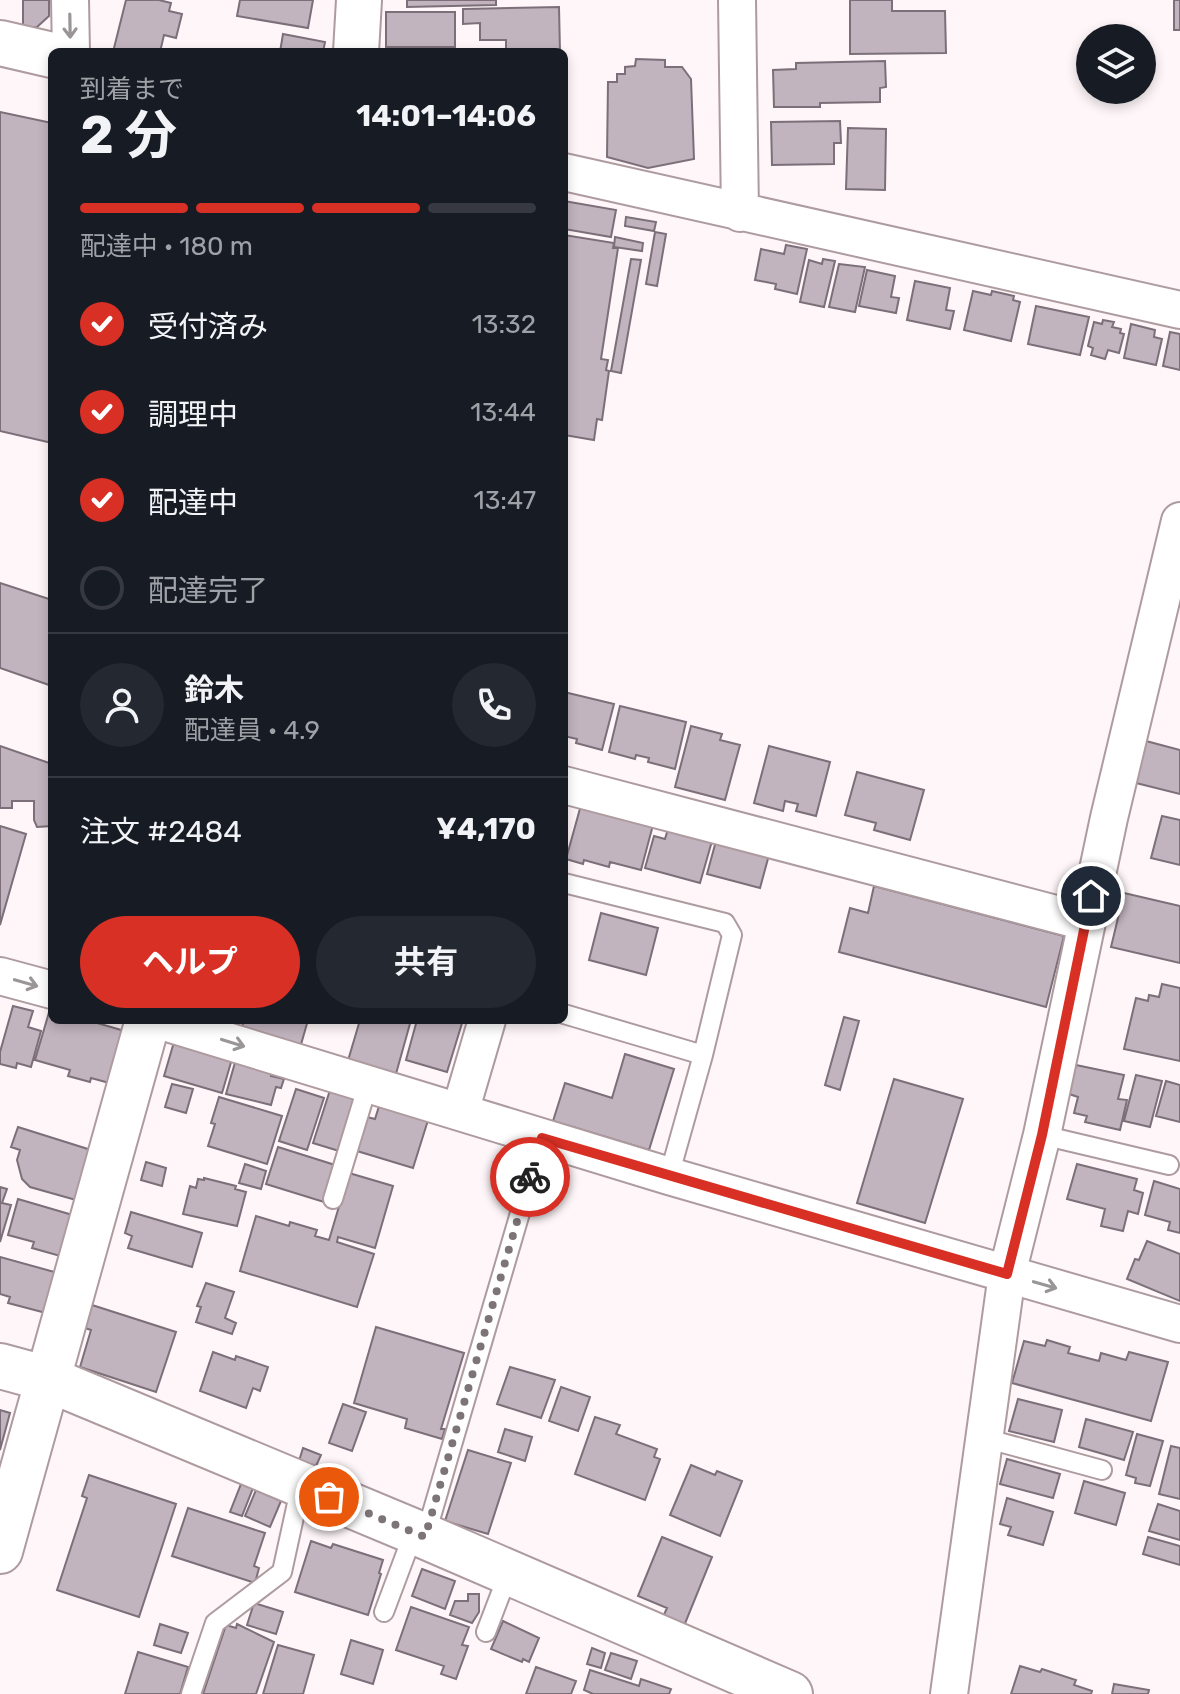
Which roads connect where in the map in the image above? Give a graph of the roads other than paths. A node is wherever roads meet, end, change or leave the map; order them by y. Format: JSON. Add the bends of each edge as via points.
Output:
{"nodes":[{"id":1,"x":70,"y":0,"type":"edge"},
{"id":2,"x":359,"y":0,"type":"edge"},
{"id":3,"x":737,"y":0,"type":"edge"},
{"id":4,"x":0,"y":43,"type":"edge"},
{"id":5,"x":71,"y":48,"type":"edge"},
{"id":6,"x":356,"y":48,"type":"edge"},
{"id":7,"x":48,"y":54,"type":"edge"},
{"id":8,"x":568,"y":173,"type":"edge"},
{"id":9,"x":740,"y":213,"type":"junction"},
{"id":10,"x":1180,"y":310,"type":"edge"},
{"id":11,"x":1180,"y":521,"type":"edge"},
{"id":12,"x":568,"y":786,"type":"edge"},
{"id":13,"x":568,"y":884,"type":"edge"},
{"id":14,"x":1086,"y":922,"type":"junction"},
{"id":15,"x":0,"y":976,"type":"edge"},
{"id":16,"x":48,"y":989,"type":"edge"},
{"id":17,"x":568,"y":1015,"type":"edge"},
{"id":18,"x":147,"y":1024,"type":"edge"},
{"id":19,"x":171,"y":1024,"type":"edge"},
{"id":20,"x":486,"y":1024,"type":"edge"},
{"id":21,"x":703,"y":1055,"type":"junction"},
{"id":22,"x":368,"y":1084,"type":"junction"},
{"id":23,"x":460,"y":1112,"type":"junction"},
{"id":24,"x":1042,"y":1135,"type":"junction"},
{"id":25,"x":542,"y":1138,"type":"junction"},
{"id":26,"x":1169,"y":1165,"type":"dead end"},
{"id":27,"x":669,"y":1176,"type":"junction"},
{"id":28,"x":333,"y":1199,"type":"dead end"},
{"id":29,"x":1007,"y":1274,"type":"junction"},
{"id":30,"x":1180,"y":1324,"type":"edge"},
{"id":31,"x":0,"y":1366,"type":"edge"},
{"id":32,"x":48,"y":1379,"type":"junction"},
{"id":33,"x":984,"y":1438,"type":"junction"},
{"id":34,"x":1102,"y":1470,"type":"dead end"},
{"id":35,"x":301,"y":1485,"type":"junction"},
{"id":36,"x":420,"y":1534,"type":"junction"},
{"id":37,"x":0,"y":1551,"type":"edge"},
{"id":38,"x":509,"y":1572,"type":"junction"},
{"id":39,"x":384,"y":1612,"type":"dead end"},
{"id":40,"x":486,"y":1632,"type":"dead end"},
{"id":41,"x":191,"y":1694,"type":"edge"},
{"id":42,"x":790,"y":1694,"type":"edge"},
{"id":43,"x":949,"y":1694,"type":"edge"}],
"edges":[{"from":1,"to":5,"type":"street","one_way":true},
{"from":2,"to":6,"type":"street"},
{"from":3,"to":9,"type":"street"},
{"from":4,"to":7,"type":"street"},
{"from":8,"to":9,"type":"street"},
{"from":9,"to":10,"type":"street"},
{"from":11,"to":14,"type":"street"},
{"from":12,"to":14,"type":"street"},
{"from":13,"to":21,"type":"lane","via":[[725,923],[732,935]]},
{"from":14,"to":24,"type":"street"},
{"from":15,"to":16,"type":"street","one_way":true},
{"from":17,"to":21,"type":"lane"},
{"from":18,"to":32,"type":"street"},
{"from":19,"to":22,"type":"street","one_way":true},
{"from":20,"to":23,"type":"street"},
{"from":21,"to":27,"type":"lane"},
{"from":22,"to":23,"type":"street"},
{"from":22,"to":28,"type":"lane"},
{"from":23,"to":25,"type":"street"},
{"from":24,"to":26,"type":"lane"},
{"from":24,"to":29,"type":"street"},
{"from":25,"to":27,"type":"street"},
{"from":25,"to":36,"type":"lane"},
{"from":27,"to":29,"type":"street"},
{"from":29,"to":30,"type":"street","one_way":true},
{"from":29,"to":33,"type":"street"},
{"from":31,"to":32,"type":"street"},
{"from":32,"to":35,"type":"street"},
{"from":32,"to":37,"type":"street"},
{"from":33,"to":34,"type":"lane"},
{"from":33,"to":43,"type":"street"},
{"from":35,"to":36,"type":"street"},
{"from":35,"to":41,"type":"lane","via":[[282,1572],[215,1623]]},
{"from":36,"to":38,"type":"street"},
{"from":36,"to":39,"type":"lane"},
{"from":38,"to":40,"type":"lane"},
{"from":38,"to":42,"type":"street"}]}
